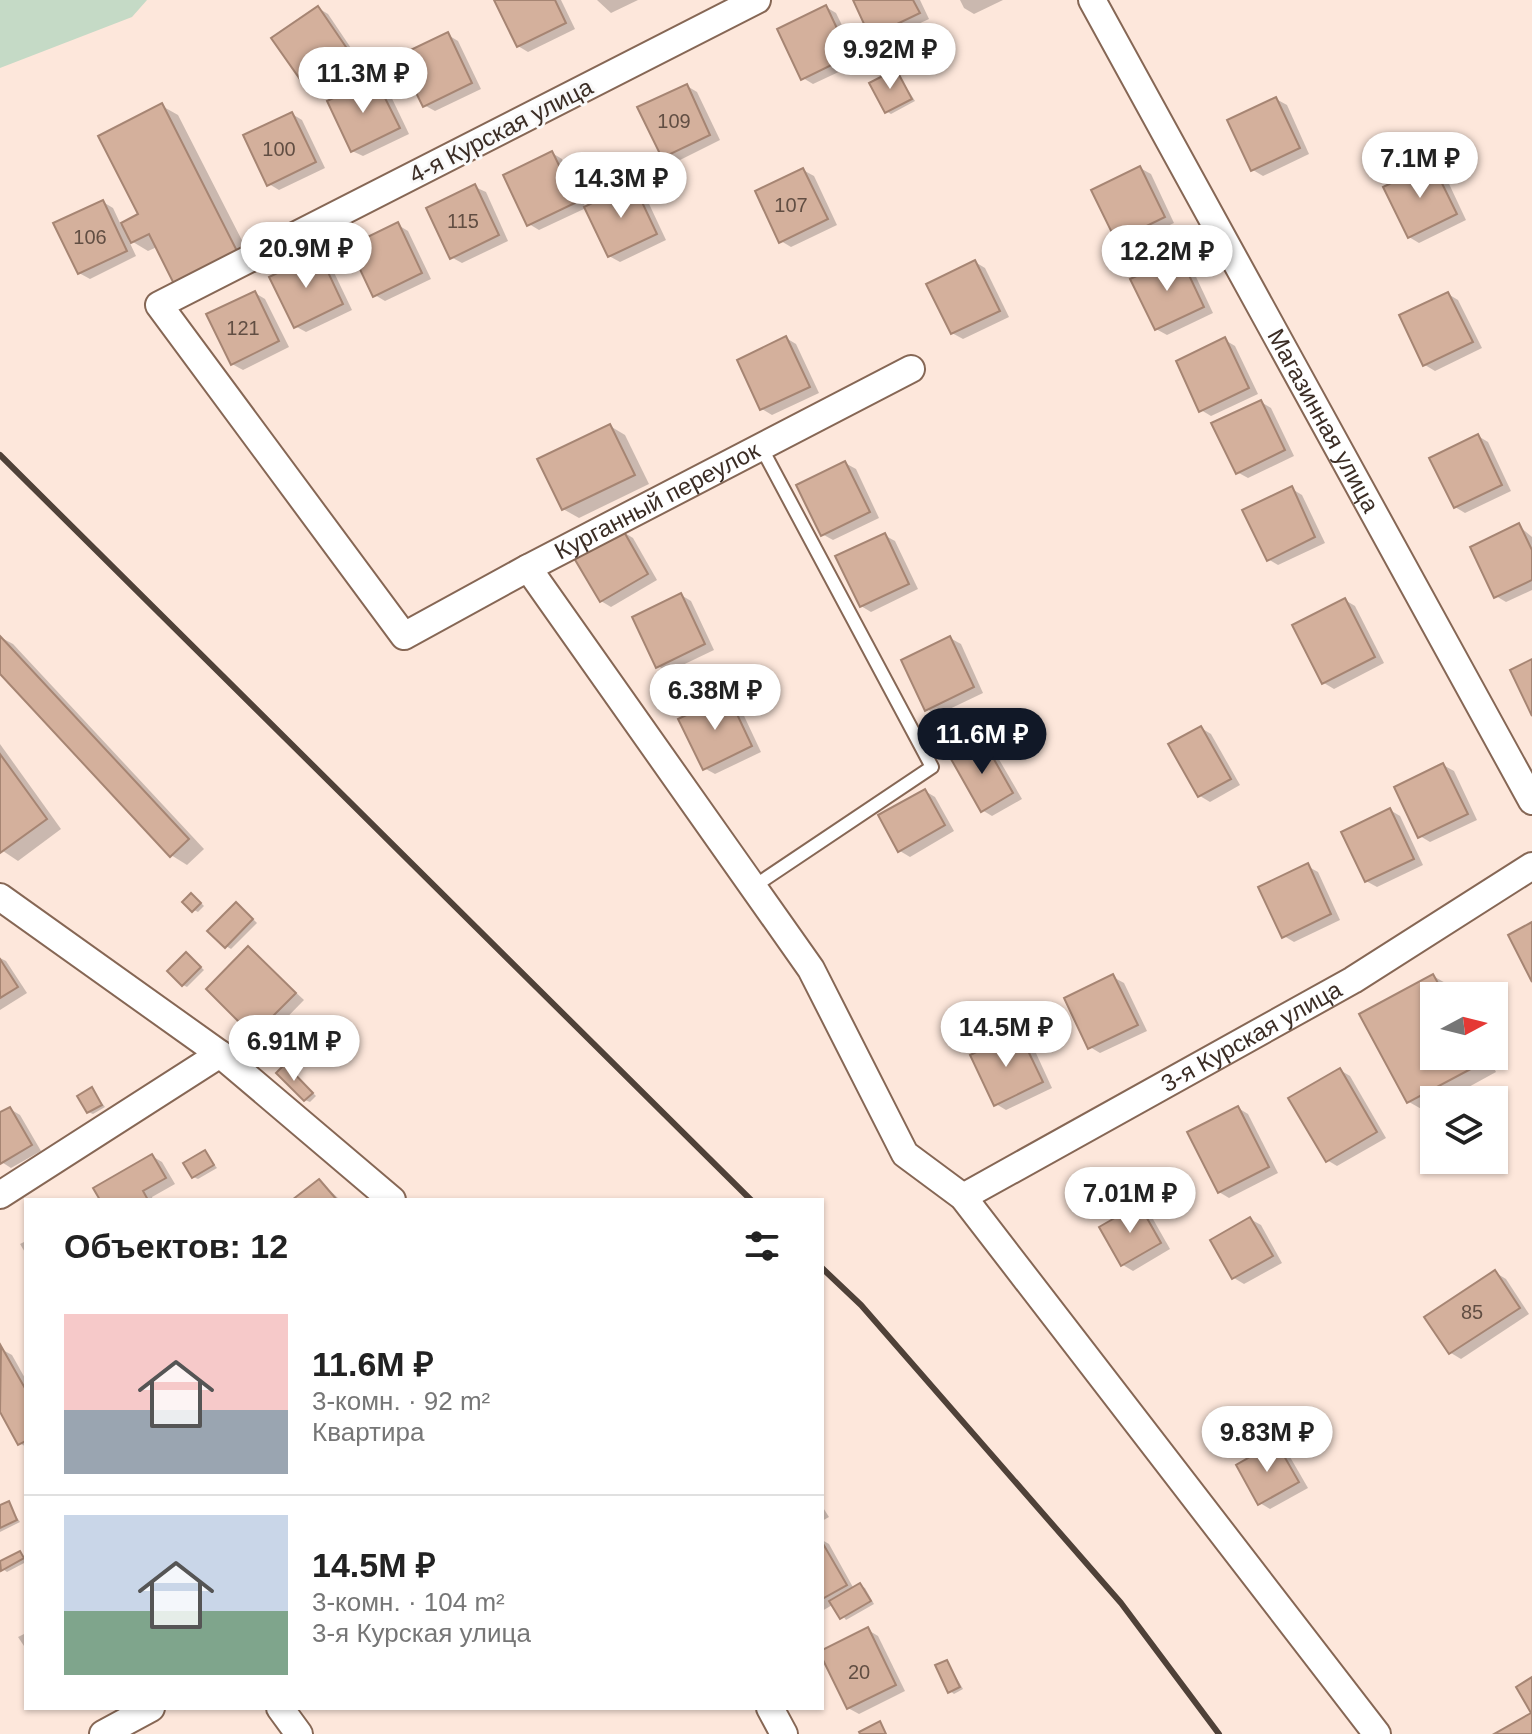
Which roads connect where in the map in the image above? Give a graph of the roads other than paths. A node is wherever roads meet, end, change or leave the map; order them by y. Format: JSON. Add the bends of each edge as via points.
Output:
{"nodes":[{"id":1,"x":757,"y":0,"type":"edge"},
{"id":2,"x":1092,"y":0,"type":"edge"},
{"id":3,"x":911,"y":369,"type":"dead end"},
{"id":4,"x":761,"y":447,"type":"junction"},
{"id":5,"x":528,"y":568,"type":"junction"},
{"id":6,"x":404,"y":636,"type":"joint"},
{"id":7,"x":1532,"y":801,"type":"edge"},
{"id":8,"x":1532,"y":866,"type":"edge"},
{"id":9,"x":753,"y":887,"type":"junction"},
{"id":10,"x":0,"y":897,"type":"edge"},
{"id":11,"x":220,"y":1054,"type":"junction"},
{"id":12,"x":0,"y":1195,"type":"edge"},
{"id":13,"x":963,"y":1197,"type":"junction"},
{"id":14,"x":390,"y":1198,"type":"edge"},
{"id":15,"x":147,"y":1710,"type":"edge"},
{"id":16,"x":281,"y":1710,"type":"edge"},
{"id":17,"x":771,"y":1710,"type":"edge"},
{"id":18,"x":103,"y":1734,"type":"edge"},
{"id":19,"x":299,"y":1734,"type":"edge"},
{"id":20,"x":784,"y":1734,"type":"edge"},
{"id":21,"x":1377,"y":1734,"type":"edge"}],
"edges":[{"from":1,"to":6,"type":"street","name":"4-я Курская улица","via":[[159,305]]},
{"from":2,"to":7,"type":"street","name":"Магазинная улица"},
{"from":3,"to":4,"type":"street","name":"Курганный переулок"},
{"from":4,"to":5,"type":"street","name":"Курганный переулок"},
{"from":4,"to":9,"type":"lane","via":[[932,767]]},
{"from":5,"to":6,"type":"street","name":"Курганный переулок"},
{"from":5,"to":9,"type":"street"},
{"from":8,"to":13,"type":"street","name":"3-я Курская улица","via":[[1353,980]]},
{"from":9,"to":13,"type":"street","via":[[811,969],[905,1154]]},
{"from":10,"to":11,"type":"street"},
{"from":11,"to":12,"type":"street"},
{"from":11,"to":14,"type":"street"},
{"from":13,"to":21,"type":"street"},
{"from":15,"to":18,"type":"street"},
{"from":16,"to":19,"type":"street"},
{"from":17,"to":20,"type":"street"}]}
